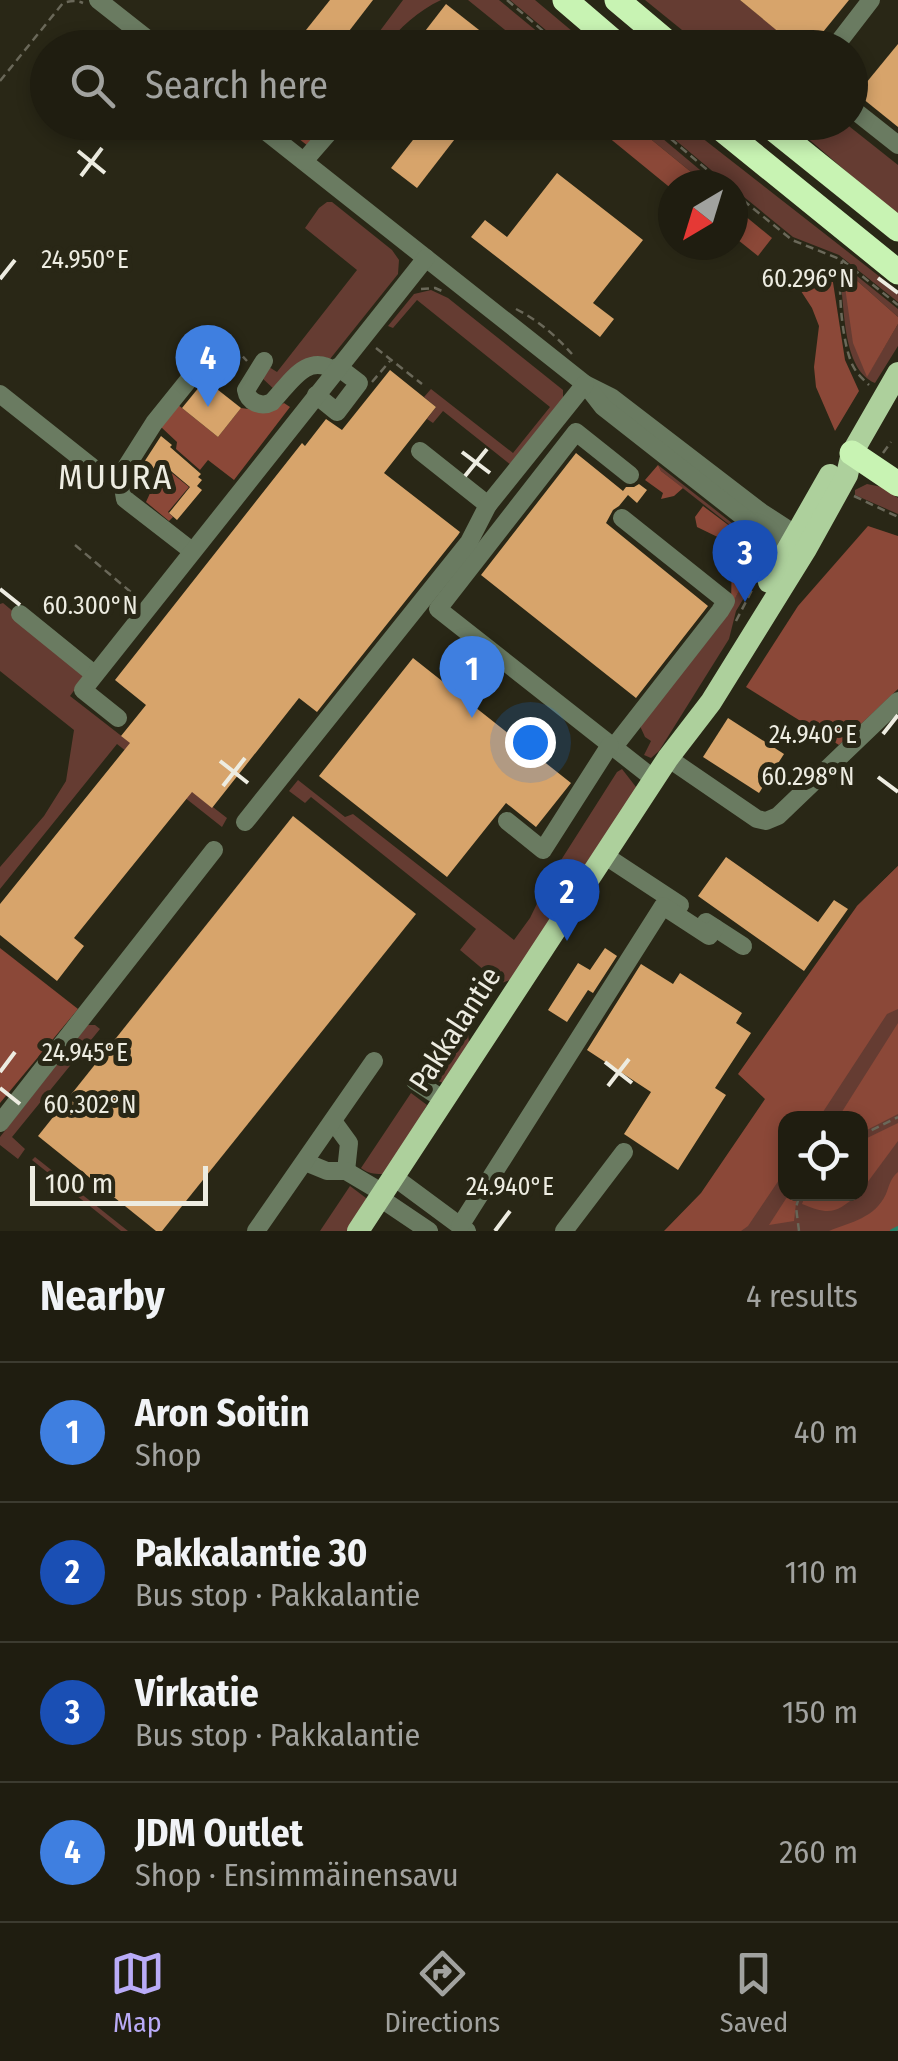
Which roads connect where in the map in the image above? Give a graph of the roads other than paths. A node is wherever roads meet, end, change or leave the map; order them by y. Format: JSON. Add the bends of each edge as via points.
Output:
{"nodes":[{"id":1,"x":98,"y":0,"type":"edge"},
{"id":2,"x":564,"y":0,"type":"edge"},
{"id":3,"x":617,"y":0,"type":"edge"},
{"id":4,"x":871,"y":0,"type":"edge"},
{"id":5,"x":136,"y":30,"type":"edge"},
{"id":6,"x":600,"y":30,"type":"edge"},
{"id":7,"x":653,"y":30,"type":"edge"},
{"id":8,"x":848,"y":30,"type":"edge"},
{"id":9,"x":868,"y":122,"type":"edge"},
{"id":10,"x":277,"y":140,"type":"edge"},
{"id":11,"x":322,"y":140,"type":"edge"},
{"id":12,"x":735,"y":140,"type":"edge"},
{"id":13,"x":787,"y":140,"type":"edge"},
{"id":14,"x":898,"y":146,"type":"edge"},
{"id":15,"x":304,"y":161,"type":"junction"},
{"id":16,"x":898,"y":230,"type":"edge"},
{"id":17,"x":426,"y":258,"type":"junction"},
{"id":18,"x":898,"y":272,"type":"edge"},
{"id":19,"x":264,"y":361,"type":"dead end"},
{"id":20,"x":219,"y":366,"type":"dead end"},
{"id":21,"x":337,"y":369,"type":"junction"},
{"id":22,"x":898,"y":373,"type":"edge"},
{"id":23,"x":585,"y":384,"type":"junction"},
{"id":24,"x":0,"y":394,"type":"edge"},
{"id":25,"x":314,"y":398,"type":"junction"},
{"id":26,"x":420,"y":451,"type":"dead end"},
{"id":27,"x":852,"y":453,"type":"junction"},
{"id":28,"x":102,"y":475,"type":"dead end"},
{"id":29,"x":630,"y":476,"type":"dead end"},
{"id":30,"x":898,"y":484,"type":"edge"},
{"id":31,"x":488,"y":505,"type":"junction"},
{"id":32,"x":622,"y":518,"type":"dead end"},
{"id":33,"x":796,"y":544,"type":"junction"},
{"id":34,"x":192,"y":551,"type":"junction"},
{"id":35,"x":20,"y":614,"type":"dead end"},
{"id":36,"x":94,"y":674,"type":"junction"},
{"id":37,"x":898,"y":701,"type":"edge"},
{"id":38,"x":118,"y":718,"type":"dead end"},
{"id":39,"x":611,"y":747,"type":"junction"},
{"id":40,"x":668,"y":758,"type":"junction"},
{"id":41,"x":654,"y":779,"type":"junction"},
{"id":42,"x":506,"y":821,"type":"dead end"},
{"id":43,"x":245,"y":822,"type":"dead end"},
{"id":44,"x":214,"y":850,"type":"dead end"},
{"id":45,"x":604,"y":855,"type":"junction"},
{"id":46,"x":715,"y":928,"type":"junction"},
{"id":47,"x":743,"y":946,"type":"dead end"},
{"id":48,"x":374,"y":1061,"type":"dead end"},
{"id":49,"x":415,"y":1082,"type":"dead end"},
{"id":50,"x":444,"y":1100,"type":"junction"},
{"id":51,"x":333,"y":1121,"type":"junction"},
{"id":52,"x":0,"y":1122,"type":"edge"},
{"id":53,"x":624,"y":1152,"type":"dead end"},
{"id":54,"x":304,"y":1162,"type":"junction"},
{"id":55,"x":346,"y":1171,"type":"junction"},
{"id":56,"x":385,"y":1189,"type":"junction"},
{"id":57,"x":464,"y":1228,"type":"edge"},
{"id":58,"x":256,"y":1231,"type":"edge"},
{"id":59,"x":358,"y":1231,"type":"edge"},
{"id":60,"x":429,"y":1231,"type":"edge"},
{"id":61,"x":564,"y":1231,"type":"edge"}],
"edges":[{"from":1,"to":5,"type":"street"},
{"from":2,"to":6,"type":"highway"},
{"from":3,"to":7,"type":"highway"},
{"from":4,"to":8,"type":"street"},
{"from":9,"to":14,"type":"street"},
{"from":10,"to":15,"type":"street"},
{"from":11,"to":15,"type":"street"},
{"from":12,"to":18,"type":"highway"},
{"from":13,"to":16,"type":"highway"},
{"from":15,"to":17,"type":"street"},
{"from":17,"to":21,"type":"street"},
{"from":17,"to":23,"type":"street"},
{"from":19,"to":21,"type":"street","via":[[246,390],[257,404],[272,402],[307,366]]},
{"from":20,"to":34,"type":"street","via":[[192,377],[121,475],[125,499]]},
{"from":21,"to":25,"type":"street"},
{"from":21,"to":25,"type":"street","via":[[359,384],[337,412]]},
{"from":22,"to":27,"type":"main road","name":"Pakkalantie"},
{"from":23,"to":31,"type":"street"},
{"from":23,"to":33,"type":"street","via":[[611,397]]},
{"from":24,"to":28,"type":"street"},
{"from":25,"to":34,"type":"street"},
{"from":26,"to":31,"type":"street"},
{"from":27,"to":30,"type":"highway"},
{"from":27,"to":33,"type":"main road","name":"Pakkalantie","via":[[847,476]]},
{"from":29,"to":39,"type":"street","via":[[576,432],[438,609]]},
{"from":31,"to":43,"type":"street","via":[[469,542]]},
{"from":32,"to":39,"type":"street","via":[[726,601]]},
{"from":33,"to":40,"type":"main road","name":"Pakkalantie","via":[[711,702]]},
{"from":34,"to":36,"type":"street"},
{"from":35,"to":36,"type":"street"},
{"from":36,"to":38,"type":"street","via":[[83,690]]},
{"from":37,"to":40,"type":"street","via":[[766,821]]},
{"from":39,"to":41,"type":"street"},
{"from":39,"to":42,"type":"street","via":[[543,850]]},
{"from":40,"to":41,"type":"main road","name":"Pakkalantie"},
{"from":41,"to":45,"type":"main road","name":"Pakkalantie"},
{"from":44,"to":52,"type":"street"},
{"from":45,"to":46,"type":"street"},
{"from":45,"to":50,"type":"main road","name":"Pakkalantie"},
{"from":46,"to":47,"type":"street"},
{"from":46,"to":57,"type":"street","via":[[709,936],[663,906]]},
{"from":48,"to":51,"type":"street"},
{"from":49,"to":50,"type":"street"},
{"from":50,"to":56,"type":"main road","name":"Pakkalantie"},
{"from":51,"to":54,"type":"street"},
{"from":51,"to":55,"type":"street","via":[[349,1142]]},
{"from":53,"to":61,"type":"street"},
{"from":54,"to":55,"type":"street"},
{"from":54,"to":58,"type":"street"},
{"from":55,"to":56,"type":"street"},
{"from":56,"to":57,"type":"street"},
{"from":56,"to":59,"type":"main road","name":"Pakkalantie"},
{"from":56,"to":60,"type":"street"}]}
